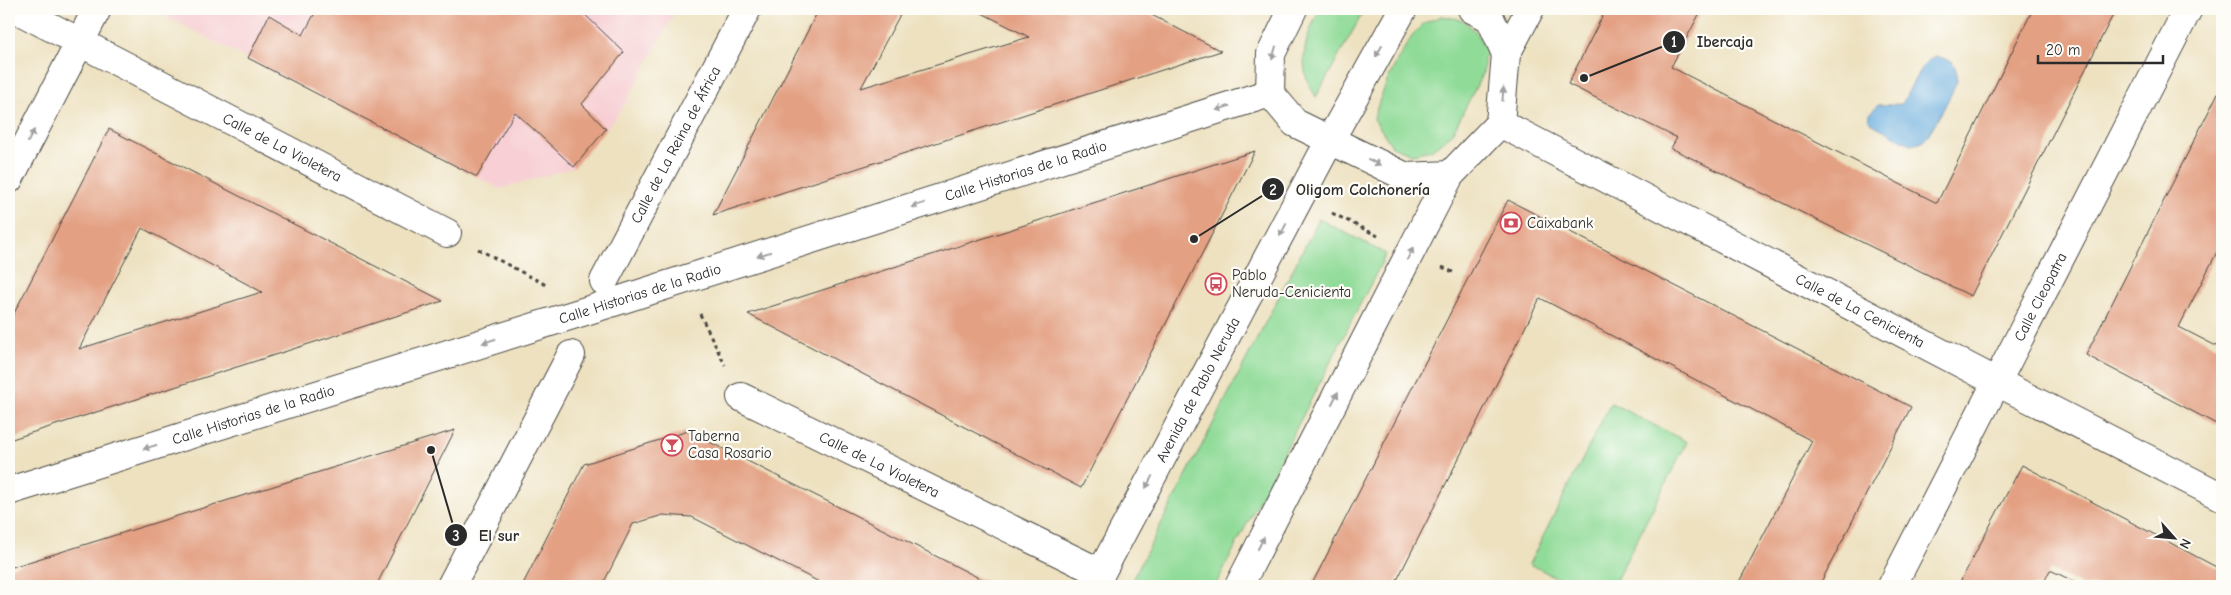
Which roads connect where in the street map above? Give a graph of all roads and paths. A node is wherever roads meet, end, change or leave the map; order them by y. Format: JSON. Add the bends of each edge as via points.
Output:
{"nodes":[{"id":1,"x":16,"y":9,"type":"edge"},
{"id":2,"x":97,"y":9,"type":"edge"},
{"id":3,"x":747,"y":9,"type":"edge"},
{"id":4,"x":1293,"y":9,"type":"edge"},
{"id":5,"x":1403,"y":9,"type":"edge"},
{"id":6,"x":1472,"y":9,"type":"edge"},
{"id":7,"x":1530,"y":9,"type":"edge"},
{"id":8,"x":2188,"y":9,"type":"edge"},
{"id":9,"x":80,"y":42,"type":"junction"},
{"id":10,"x":1506,"y":54,"type":"junction"},
{"id":11,"x":1270,"y":93,"type":"junction"},
{"id":12,"x":1500,"y":123,"type":"junction"},
{"id":13,"x":1330,"y":140,"type":"junction"},
{"id":14,"x":1450,"y":175,"type":"junction"},
{"id":15,"x":9,"y":179,"type":"edge"},
{"id":16,"x":1326,"y":210,"type":"dead end"},
{"id":17,"x":447,"y":233,"type":"joint"},
{"id":18,"x":1385,"y":239,"type":"dead end"},
{"id":19,"x":604,"y":281,"type":"dead end"},
{"id":20,"x":548,"y":286,"type":"dead end"},
{"id":21,"x":700,"y":314,"type":"dead end"},
{"id":22,"x":571,"y":355,"type":"dead end"},
{"id":23,"x":1997,"y":382,"type":"junction"},
{"id":24,"x":741,"y":397,"type":"joint"},
{"id":25,"x":9,"y":491,"type":"edge"},
{"id":26,"x":2222,"y":497,"type":"edge"},
{"id":27,"x":1097,"y":580,"type":"edge"},
{"id":28,"x":451,"y":586,"type":"edge"},
{"id":29,"x":1239,"y":586,"type":"edge"},
{"id":30,"x":1892,"y":586,"type":"edge"}],
"edges":[{"from":1,"to":9,"type":"street","name":"Calle de La Violetera"},
{"from":2,"to":9,"type":"street"},
{"from":3,"to":19,"type":"street","name":"Calle de La Reina de África"},
{"from":4,"to":11,"type":"street","one_way":true,"via":[[1272,54]]},
{"from":5,"to":13,"type":"street","name":"Avenida de Pablo Neruda","one_way":true},
{"from":6,"to":10,"type":"street","via":[[1490,18]]},
{"from":7,"to":10,"type":"street"},
{"from":8,"to":23,"type":"street","name":"Calle Cleopatra"},
{"from":15,"to":9,"type":"street","one_way":true},
{"from":9,"to":17,"type":"street","name":"Calle de La Violetera"},
{"from":12,"to":10,"type":"street","one_way":true},
{"from":11,"to":13,"type":"street","via":[[1295,123]]},
{"from":11,"to":25,"type":"street","name":"Calle Historias de la Radio","one_way":true},
{"from":12,"to":14,"type":"street"},
{"from":12,"to":23,"type":"street","name":"Calle de La Cenicienta"},
{"from":13,"to":14,"type":"street","one_way":true,"via":[[1406,177]]},
{"from":13,"to":27,"type":"street","name":"Avenida de Pablo Neruda","one_way":true},
{"from":29,"to":14,"type":"street","one_way":true},
{"from":16,"to":18,"type":"path"},
{"from":17,"to":20,"type":"path"},
{"from":21,"to":24,"type":"path"},
{"from":22,"to":28,"type":"street"},
{"from":23,"to":26,"type":"street","name":"Calle de La Cenicienta"},
{"from":23,"to":30,"type":"street","name":"Calle Cleopatra"},
{"from":24,"to":27,"type":"street","name":"Calle de La Violetera"}]}
